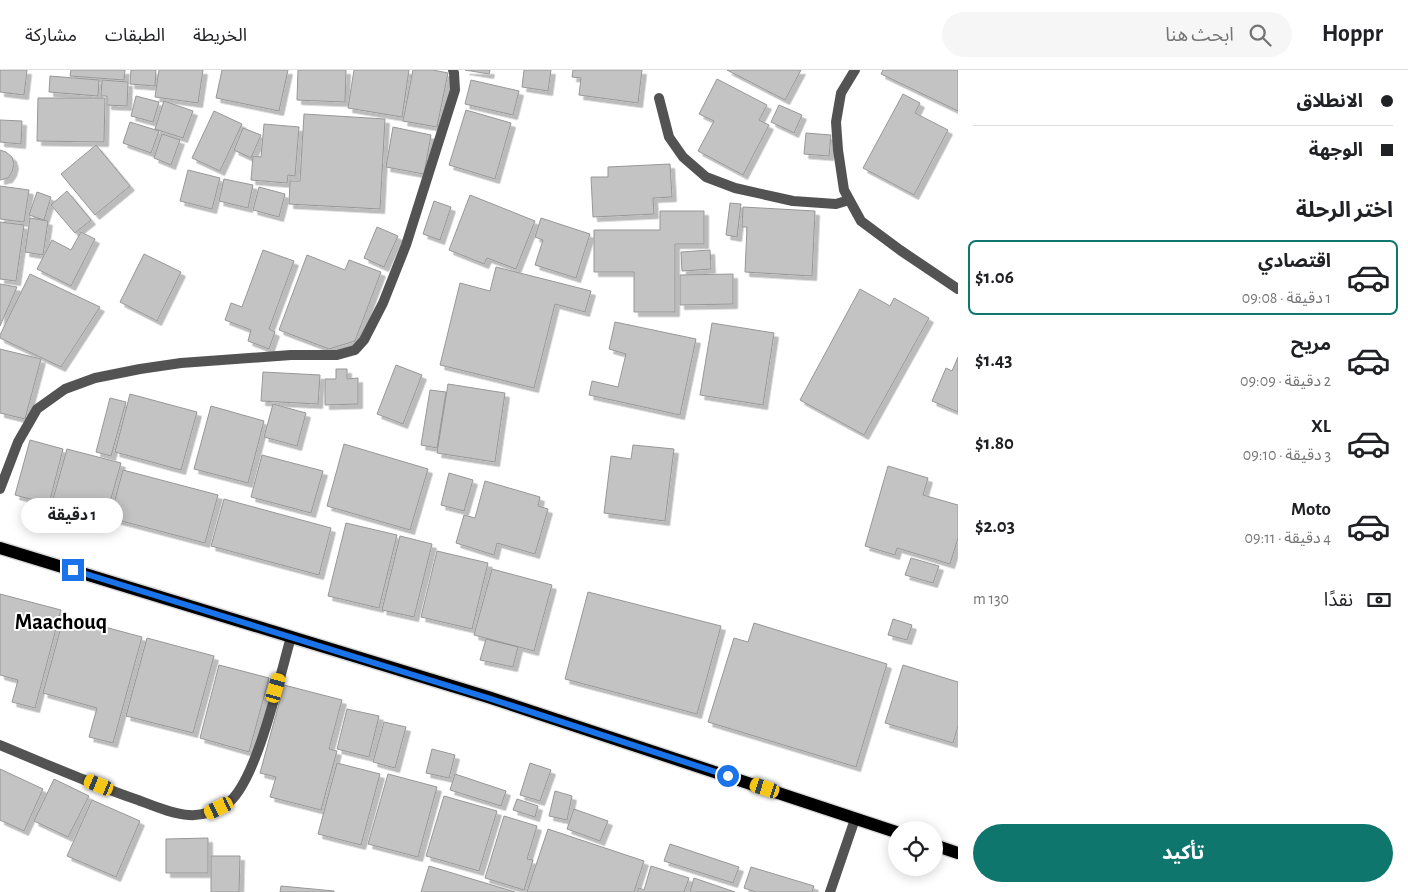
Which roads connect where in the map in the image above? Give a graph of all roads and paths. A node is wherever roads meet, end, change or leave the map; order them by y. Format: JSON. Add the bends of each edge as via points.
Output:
{"nodes":[{"id":1,"x":453,"y":70,"type":"edge"},
{"id":2,"x":855,"y":70,"type":"edge"},
{"id":3,"x":659,"y":98,"type":"dead end"},
{"id":4,"x":849,"y":200,"type":"junction"},
{"id":5,"x":958,"y":289,"type":"edge"},
{"id":6,"x":0,"y":489,"type":"edge"},
{"id":7,"x":0,"y":548,"type":"edge"},
{"id":8,"x":291,"y":638,"type":"junction"},
{"id":9,"x":0,"y":745,"type":"edge"},
{"id":10,"x":855,"y":818,"type":"junction"},
{"id":11,"x":888,"y":829,"type":"edge"},
{"id":12,"x":943,"y":848,"type":"edge"},
{"id":13,"x":958,"y":853,"type":"edge"},
{"id":14,"x":830,"y":892,"type":"edge"}],
"edges":[{"from":1,"to":6,"type":"street","via":[[455,90],[406,245],[383,303],[364,340],[355,350],[337,355],[181,363],[95,378],[65,389],[37,409],[18,442]]},
{"from":2,"to":4,"type":"street","via":[[841,92],[836,122],[844,190]]},
{"from":3,"to":4,"type":"street","via":[[669,137],[683,157],[706,177],[735,188],[793,201],[836,204]]},
{"from":4,"to":5,"type":"street","via":[[861,221]]},
{"from":7,"to":8,"type":"main road"},
{"from":8,"to":9,"type":"street","via":[[257,755],[242,786],[229,803],[210,813],[189,815],[166,810]]},
{"from":8,"to":10,"type":"main road","via":[[488,698]]},
{"from":10,"to":11,"type":"main road"},
{"from":10,"to":14,"type":"street"},
{"from":12,"to":13,"type":"main road"}]}
